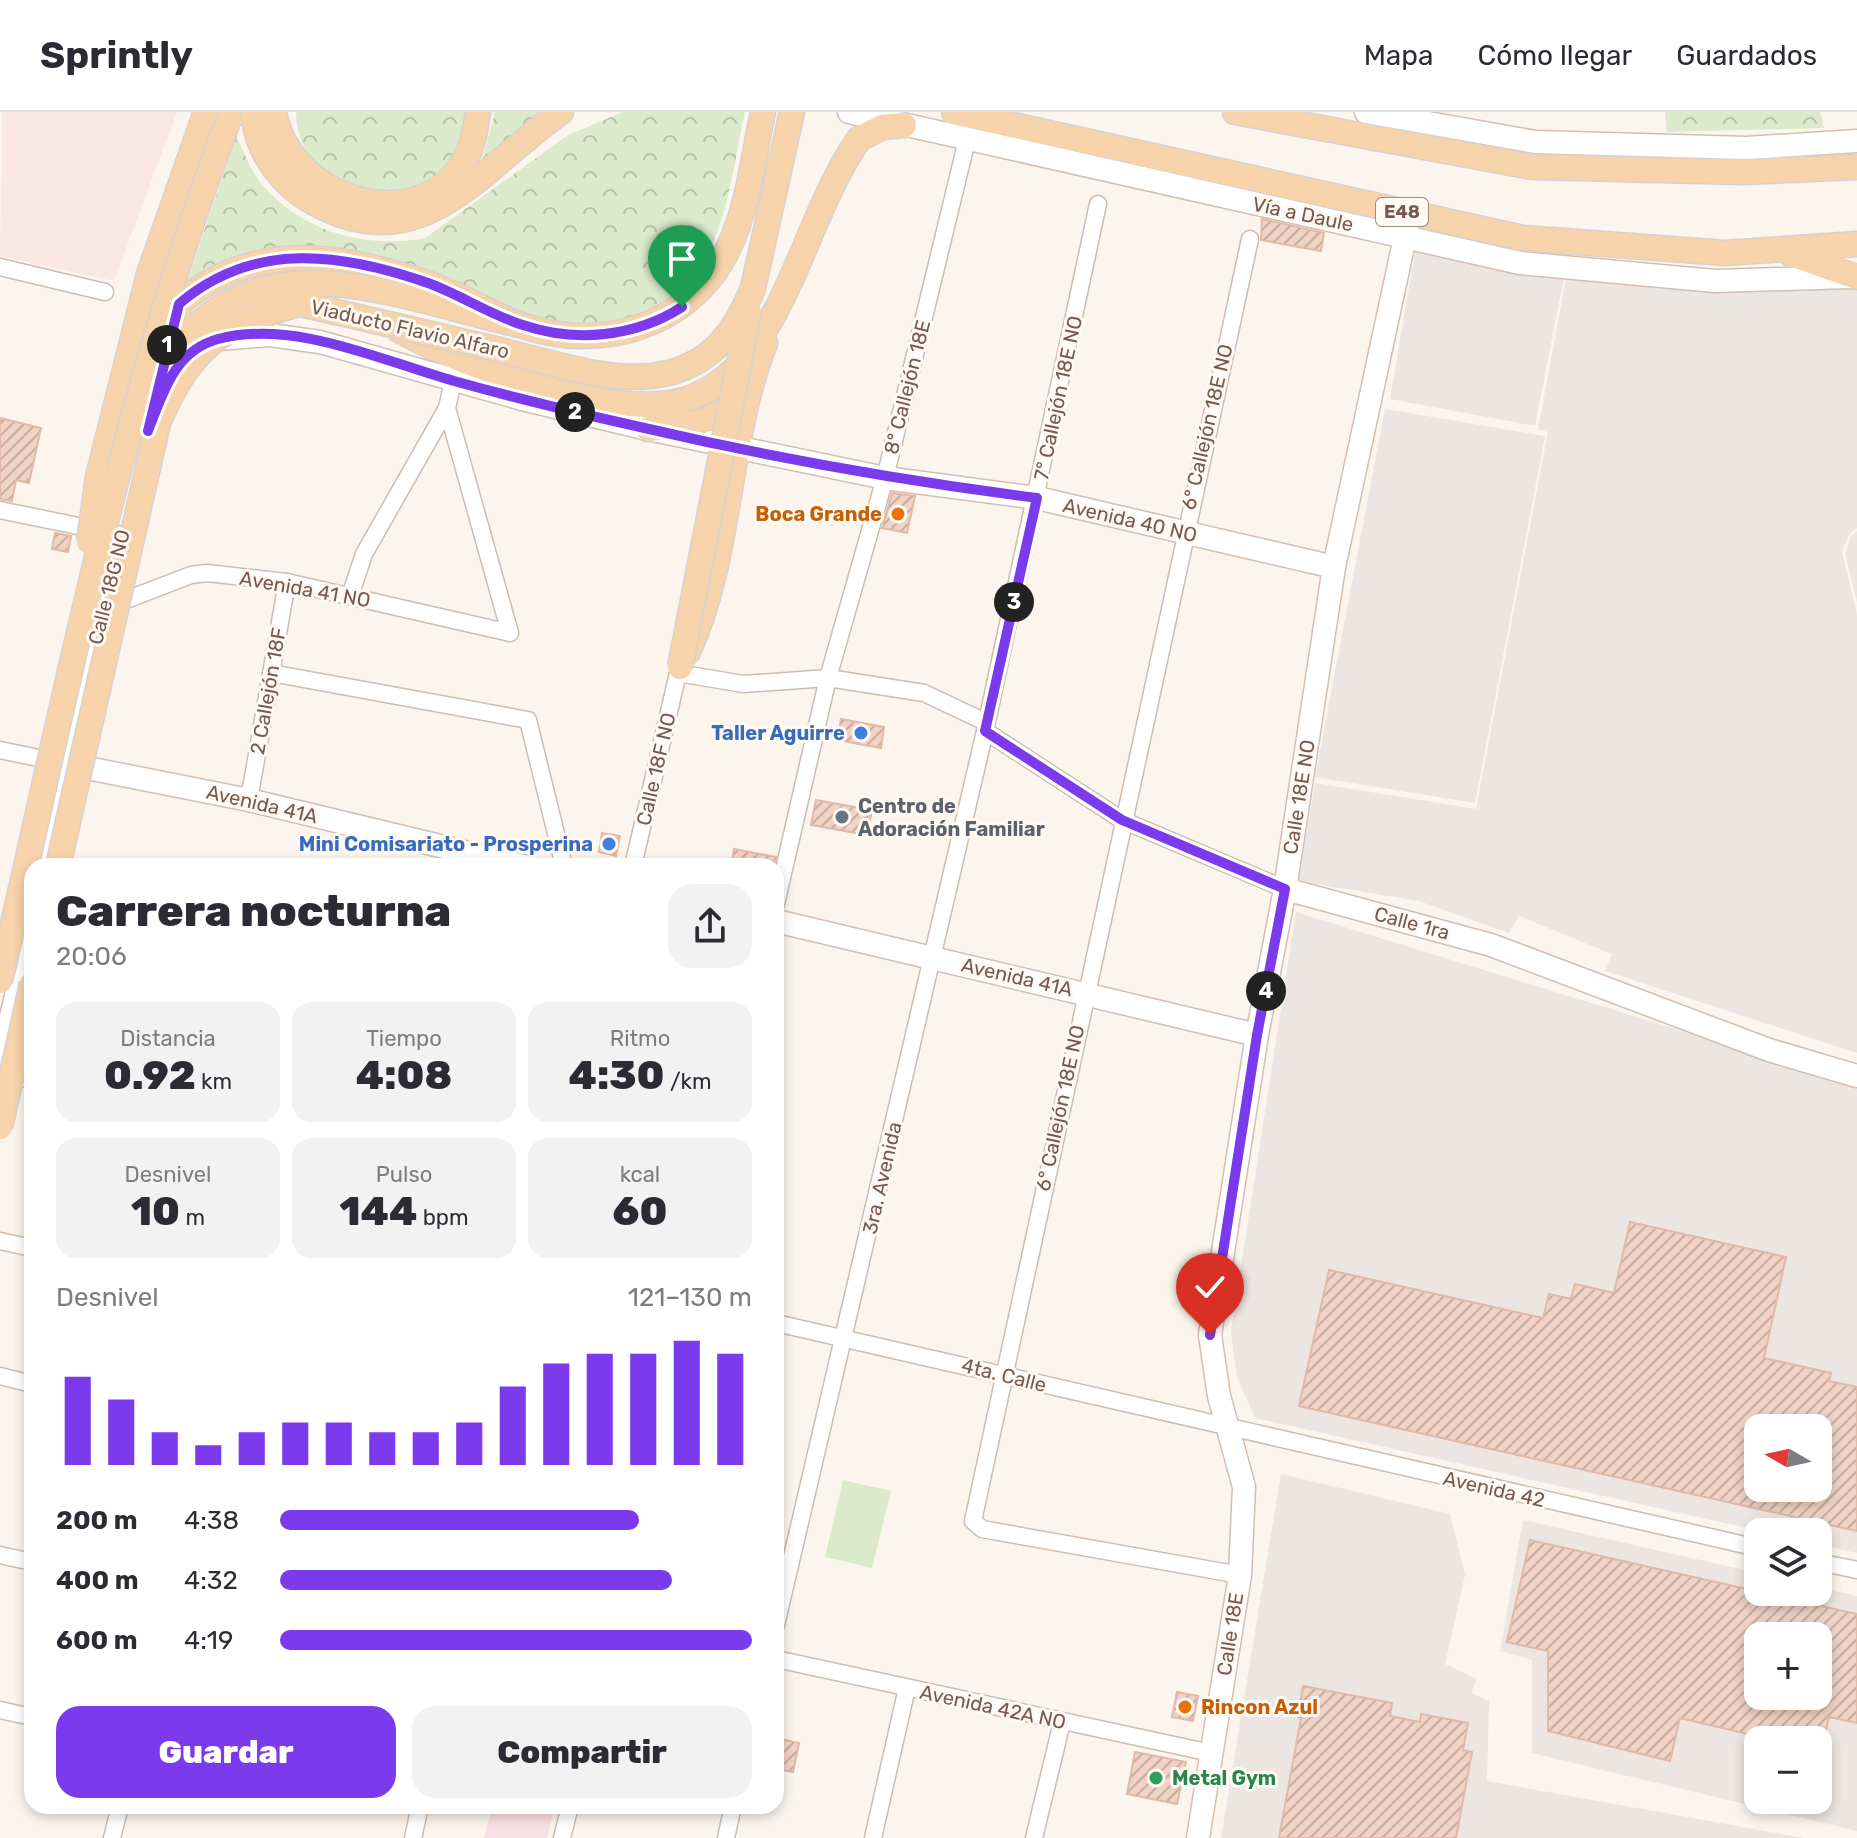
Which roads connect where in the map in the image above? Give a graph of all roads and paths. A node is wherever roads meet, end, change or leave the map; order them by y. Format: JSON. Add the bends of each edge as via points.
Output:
{"nodes":[{"id":1,"x":253,"y":112,"type":"edge"},
{"id":2,"x":274,"y":112,"type":"edge"},
{"id":3,"x":478,"y":112,"type":"edge"},
{"id":4,"x":561,"y":112,"type":"edge"},
{"id":5,"x":763,"y":112,"type":"edge"},
{"id":6,"x":792,"y":112,"type":"edge"},
{"id":7,"x":849,"y":112,"type":"edge"},
{"id":8,"x":954,"y":112,"type":"edge"},
{"id":9,"x":1235,"y":112,"type":"edge"},
{"id":10,"x":1366,"y":112,"type":"edge"},
{"id":11,"x":222,"y":114,"type":"edge"},
{"id":12,"x":904,"y":125,"type":"junction"},
{"id":13,"x":967,"y":140,"type":"junction"},
{"id":14,"x":1857,"y":141,"type":"edge"},
{"id":15,"x":1857,"y":167,"type":"edge"},
{"id":16,"x":1098,"y":204,"type":"dead end"},
{"id":17,"x":1408,"y":225,"type":"junction"},
{"id":18,"x":1250,"y":239,"type":"dead end"},
{"id":19,"x":1857,"y":244,"type":"edge"},
{"id":20,"x":1781,"y":251,"type":"junction"},
{"id":21,"x":0,"y":267,"type":"edge"},
{"id":22,"x":1857,"y":276,"type":"edge"},
{"id":23,"x":753,"y":288,"type":"junction"},
{"id":24,"x":105,"y":292,"type":"dead end"},
{"id":25,"x":784,"y":294,"type":"junction"},
{"id":26,"x":386,"y":322,"type":"junction"},
{"id":27,"x":524,"y":326,"type":"junction"},
{"id":28,"x":221,"y":338,"type":"joint"},
{"id":29,"x":757,"y":361,"type":"junction"},
{"id":30,"x":453,"y":381,"type":"junction"},
{"id":31,"x":447,"y":408,"type":"junction"},
{"id":32,"x":140,"y":429,"type":"junction"},
{"id":33,"x":648,"y":429,"type":"junction"},
{"id":34,"x":738,"y":449,"type":"junction"},
{"id":35,"x":885,"y":478,"type":"junction"},
{"id":36,"x":1037,"y":498,"type":"junction"},
{"id":37,"x":0,"y":510,"type":"edge"},
{"id":38,"x":1184,"y":532,"type":"junction"},
{"id":39,"x":122,"y":535,"type":"junction"},
{"id":40,"x":1334,"y":567,"type":"junction"},
{"id":41,"x":287,"y":582,"type":"junction"},
{"id":42,"x":350,"y":596,"type":"junction"},
{"id":43,"x":103,"y":609,"type":"junction"},
{"id":44,"x":82,"y":628,"type":"junction"},
{"id":45,"x":679,"y":670,"type":"junction"},
{"id":46,"x":271,"y":673,"type":"junction"},
{"id":47,"x":828,"y":678,"type":"junction"},
{"id":48,"x":982,"y":725,"type":"junction"},
{"id":49,"x":0,"y":750,"type":"edge"},
{"id":50,"x":67,"y":764,"type":"junction"},
{"id":51,"x":249,"y":800,"type":"junction"},
{"id":52,"x":1122,"y":820,"type":"junction"},
{"id":53,"x":29,"y":858,"type":"edge"},
{"id":54,"x":47,"y":858,"type":"edge"},
{"id":55,"x":60,"y":858,"type":"edge"},
{"id":56,"x":490,"y":858,"type":"edge"},
{"id":57,"x":562,"y":858,"type":"edge"},
{"id":58,"x":635,"y":858,"type":"edge"},
{"id":59,"x":784,"y":869,"type":"edge"},
{"id":60,"x":24,"y":878,"type":"edge"},
{"id":61,"x":1285,"y":889,"type":"junction"},
{"id":62,"x":0,"y":922,"type":"edge"},
{"id":63,"x":784,"y":923,"type":"edge"},
{"id":64,"x":24,"y":927,"type":"edge"},
{"id":65,"x":932,"y":957,"type":"junction"},
{"id":66,"x":24,"y":963,"type":"edge"},
{"id":67,"x":0,"y":981,"type":"edge"},
{"id":68,"x":1085,"y":992,"type":"junction"},
{"id":69,"x":24,"y":1020,"type":"edge"},
{"id":70,"x":1257,"y":1035,"type":"junction"},
{"id":71,"x":0,"y":1064,"type":"edge"},
{"id":72,"x":0,"y":1072,"type":"edge"},
{"id":73,"x":1857,"y":1076,"type":"edge"},
{"id":74,"x":24,"y":1078,"type":"edge"},
{"id":75,"x":0,"y":1127,"type":"edge"},
{"id":76,"x":0,"y":1241,"type":"edge"},
{"id":77,"x":24,"y":1246,"type":"edge"},
{"id":78,"x":784,"y":1325,"type":"edge"},
{"id":79,"x":845,"y":1337,"type":"junction"},
{"id":80,"x":1003,"y":1375,"type":"junction"},
{"id":81,"x":0,"y":1376,"type":"edge"},
{"id":82,"x":24,"y":1382,"type":"edge"},
{"id":83,"x":1231,"y":1429,"type":"junction"},
{"id":84,"x":1744,"y":1545,"type":"edge"},
{"id":85,"x":0,"y":1555,"type":"edge"},
{"id":86,"x":24,"y":1560,"type":"edge"},
{"id":87,"x":1832,"y":1565,"type":"edge"},
{"id":88,"x":1857,"y":1570,"type":"edge"},
{"id":89,"x":1240,"y":1575,"type":"junction"},
{"id":90,"x":784,"y":1592,"type":"edge"},
{"id":91,"x":784,"y":1661,"type":"edge"},
{"id":92,"x":907,"y":1688,"type":"junction"},
{"id":93,"x":0,"y":1710,"type":"edge"},
{"id":94,"x":24,"y":1715,"type":"edge"},
{"id":95,"x":1062,"y":1722,"type":"junction"},
{"id":96,"x":1211,"y":1753,"type":"junction"},
{"id":97,"x":118,"y":1814,"type":"edge"},
{"id":98,"x":418,"y":1814,"type":"edge"},
{"id":99,"x":568,"y":1814,"type":"edge"},
{"id":100,"x":731,"y":1814,"type":"edge"},
{"id":101,"x":112,"y":1838,"type":"edge"},
{"id":102,"x":413,"y":1838,"type":"edge"},
{"id":103,"x":562,"y":1838,"type":"edge"},
{"id":104,"x":726,"y":1838,"type":"edge"},
{"id":105,"x":873,"y":1838,"type":"edge"},
{"id":106,"x":1034,"y":1838,"type":"edge"},
{"id":107,"x":1198,"y":1838,"type":"edge"}],
"edges":[{"from":1,"to":4,"type":"main road","via":[[270,164],[299,194],[351,219],[396,223],[445,206]]},
{"from":2,"to":3,"type":"main road","via":[[286,150],[314,180],[353,198],[394,202],[426,193],[452,175],[467,155]]},
{"from":5,"to":27,"type":"main road","via":[[736,228],[698,294],[666,317],[626,331],[583,335]]},
{"from":6,"to":23,"type":"main road","name":"Viaducto Flavio Alfaro"},
{"from":7,"to":12,"type":"street","name":"Vía a Daule","number":"E48"},
{"from":8,"to":17,"type":"main road","name":"Vía a Daule","number":"E48"},
{"from":9,"to":15,"type":"main road","via":[[1532,167],[1743,172]]},
{"from":10,"to":14,"type":"street","via":[[1535,142],[1746,148]]},
{"from":11,"to":32,"type":"main road","bridge":true,"via":[[178,258]]},
{"from":11,"to":44,"type":"main road","bridge":true,"via":[[170,210],[130,342],[98,477]]},
{"from":12,"to":13,"type":"street","name":"Vía a Daule","number":"E48"},
{"from":12,"to":25,"type":"main road","via":[[882,127],[859,139]]},
{"from":13,"to":17,"type":"street","name":"Vía a Daule","number":"E48"},
{"from":13,"to":35,"type":"street","name":"8° Callejón 18E"},
{"from":16,"to":36,"type":"street","name":"7° Callejón 18E NO"},
{"from":17,"to":20,"type":"main road","name":"Vía a Daule","number":"E48","via":[[1725,253]]},
{"from":17,"to":22,"type":"street","name":"Vía a Daule","number":"E48","via":[[1520,263],[1715,281]]},
{"from":17,"to":40,"type":"street","name":"Calle 18E NO"},
{"from":18,"to":38,"type":"street","name":"6° Callejón 18E NO"},
{"from":19,"to":20,"type":"main road","name":"Vía a Daule","number":"E48"},
{"from":20,"to":22,"type":"main road"},
{"from":21,"to":24,"type":"street"},
{"from":23,"to":26,"type":"main road","name":"Viaducto Flavio Alfaro","bridge":true,"via":[[739,323],[721,344],[697,362],[645,376],[576,367]]},
{"from":23,"to":45,"type":"main road","bridge":true},
{"from":25,"to":26,"type":"main road","bridge":true,"via":[[756,343],[721,383],[684,400],[637,405],[463,361]]},
{"from":25,"to":29,"type":"main road"},
{"from":26,"to":55,"type":"main road","name":"Viaducto Flavio Alfaro","bridge":true,"via":[[300,304],[255,315],[192,360],[172,390],[158,423],[140,498]]},
{"from":27,"to":32,"type":"main road","bridge":true,"via":[[327,282],[270,287],[221,307],[195,326],[151,382]]},
{"from":27,"to":32,"type":"main road","bridge":true,"via":[[428,283],[323,257],[249,265],[203,286],[179,304]]},
{"from":28,"to":30,"type":"street","name":"Avenida 40 NO","via":[[294,337]]},
{"from":28,"to":32,"type":"street","name":"Calle 18G NO","via":[[191,351],[178,365]]},
{"from":29,"to":33,"type":"main road","via":[[735,401],[722,413],[687,425]]},
{"from":29,"to":34,"type":"main road"},
{"from":30,"to":31,"type":"street"},
{"from":30,"to":33,"type":"street","name":"Avenida 40 NO"},
{"from":31,"to":42,"type":"street","via":[[364,554]]},
{"from":31,"to":42,"type":"street","name":"Avenida 41 NO","via":[[510,633]]},
{"from":32,"to":39,"type":"street","name":"Calle 18G NO"},
{"from":32,"to":44,"type":"main road","bridge":true},
{"from":33,"to":34,"type":"street","name":"Avenida 40 NO"},
{"from":34,"to":35,"type":"street","name":"Avenida 40 NO"},
{"from":34,"to":45,"type":"main road","via":[[702,622]]},
{"from":35,"to":36,"type":"street","name":"Avenida 40 NO"},
{"from":35,"to":47,"type":"street","name":"8° Callejón 18E"},
{"from":36,"to":38,"type":"street","name":"Avenida 40 NO"},
{"from":36,"to":48,"type":"street","name":"7° Callejón 18E NO"},
{"from":37,"to":39,"type":"street"},
{"from":38,"to":40,"type":"street","name":"Avenida 40 NO"},
{"from":38,"to":52,"type":"street","name":"6° Callejón 18E NO"},
{"from":39,"to":43,"type":"street","name":"Calle 18G NO"},
{"from":40,"to":61,"type":"street","name":"Calle 18E NO"},
{"from":41,"to":42,"type":"street","name":"Avenida 41 NO"},
{"from":41,"to":43,"type":"street","name":"Avenida 41 NO","via":[[191,575]]},
{"from":41,"to":46,"type":"street","name":"2 Callejón 18F"},
{"from":43,"to":50,"type":"street","name":"Calle 18G NO"},
{"from":44,"to":53,"type":"main road","bridge":true},
{"from":45,"to":47,"type":"street","via":[[743,684]]},
{"from":45,"to":58,"type":"street","name":"Calle 18F NO"},
{"from":46,"to":51,"type":"street","name":"2 Callejón 18F"},
{"from":46,"to":57,"type":"street","via":[[528,720]]},
{"from":47,"to":48,"type":"street","via":[[924,693]]},
{"from":47,"to":59,"type":"street","name":"8° Callejón 18E"},
{"from":48,"to":52,"type":"street","name":"Calle 1ra"},
{"from":48,"to":65,"type":"street","name":"3ra. Avenida"},
{"from":49,"to":50,"type":"street","name":"Avenida 41A"},
{"from":50,"to":51,"type":"street","name":"Avenida 41A"},
{"from":50,"to":54,"type":"street","name":"Calle 18G NO"},
{"from":51,"to":56,"type":"street","name":"Avenida 41A"},
{"from":52,"to":61,"type":"street","name":"Calle 1ra"},
{"from":52,"to":68,"type":"street","name":"6° Callejón 18E NO"},
{"from":60,"to":67,"type":"main road","bridge":true},
{"from":61,"to":70,"type":"street","name":"Calle 18E NO"},
{"from":61,"to":73,"type":"street","name":"Calle 1ra","via":[[1491,945],[1769,1050]]},
{"from":62,"to":64,"type":"street"},
{"from":63,"to":65,"type":"street","name":"Avenida 41A"},
{"from":65,"to":68,"type":"street","name":"Avenida 41A"},
{"from":65,"to":79,"type":"street","name":"3ra. Avenida"},
{"from":66,"to":71,"type":"street"},
{"from":68,"to":70,"type":"street","name":"Avenida 41A"},
{"from":68,"to":80,"type":"street","name":"6° Callejón 18E NO"},
{"from":69,"to":75,"type":"main road","bridge":true},
{"from":70,"to":83,"type":"street","name":"Calle 18E NO","via":[[1210,1335],[1219,1396]]},
{"from":72,"to":74,"type":"street"},
{"from":76,"to":77,"type":"street"},
{"from":78,"to":79,"type":"street","name":"4ta. Calle"},
{"from":79,"to":80,"type":"street","name":"4ta. Calle"},
{"from":79,"to":90,"type":"street","name":"3ra. Avenida"},
{"from":80,"to":83,"type":"street","name":"4ta. Calle"},
{"from":80,"to":89,"type":"street","name":"6° Callejón 18E NO","via":[[976,1526]]},
{"from":81,"to":82,"type":"street"},
{"from":83,"to":84,"type":"street","name":"Avenida 42"},
{"from":83,"to":89,"type":"street","name":"Calle 18E","via":[[1244,1487]]},
{"from":85,"to":86,"type":"street"},
{"from":87,"to":88,"type":"street"},
{"from":89,"to":96,"type":"street","name":"Calle 18E"},
{"from":91,"to":92,"type":"street","name":"Avenida 42A NO"},
{"from":92,"to":95,"type":"street","name":"Avenida 42A NO"},
{"from":92,"to":105,"type":"street"},
{"from":93,"to":94,"type":"street"},
{"from":95,"to":96,"type":"street","name":"Avenida 42A NO"},
{"from":95,"to":106,"type":"street"},
{"from":96,"to":107,"type":"street","name":"Calle 18E"},
{"from":97,"to":101,"type":"street"},
{"from":98,"to":102,"type":"street"},
{"from":99,"to":103,"type":"street"},
{"from":100,"to":104,"type":"street"}]}
